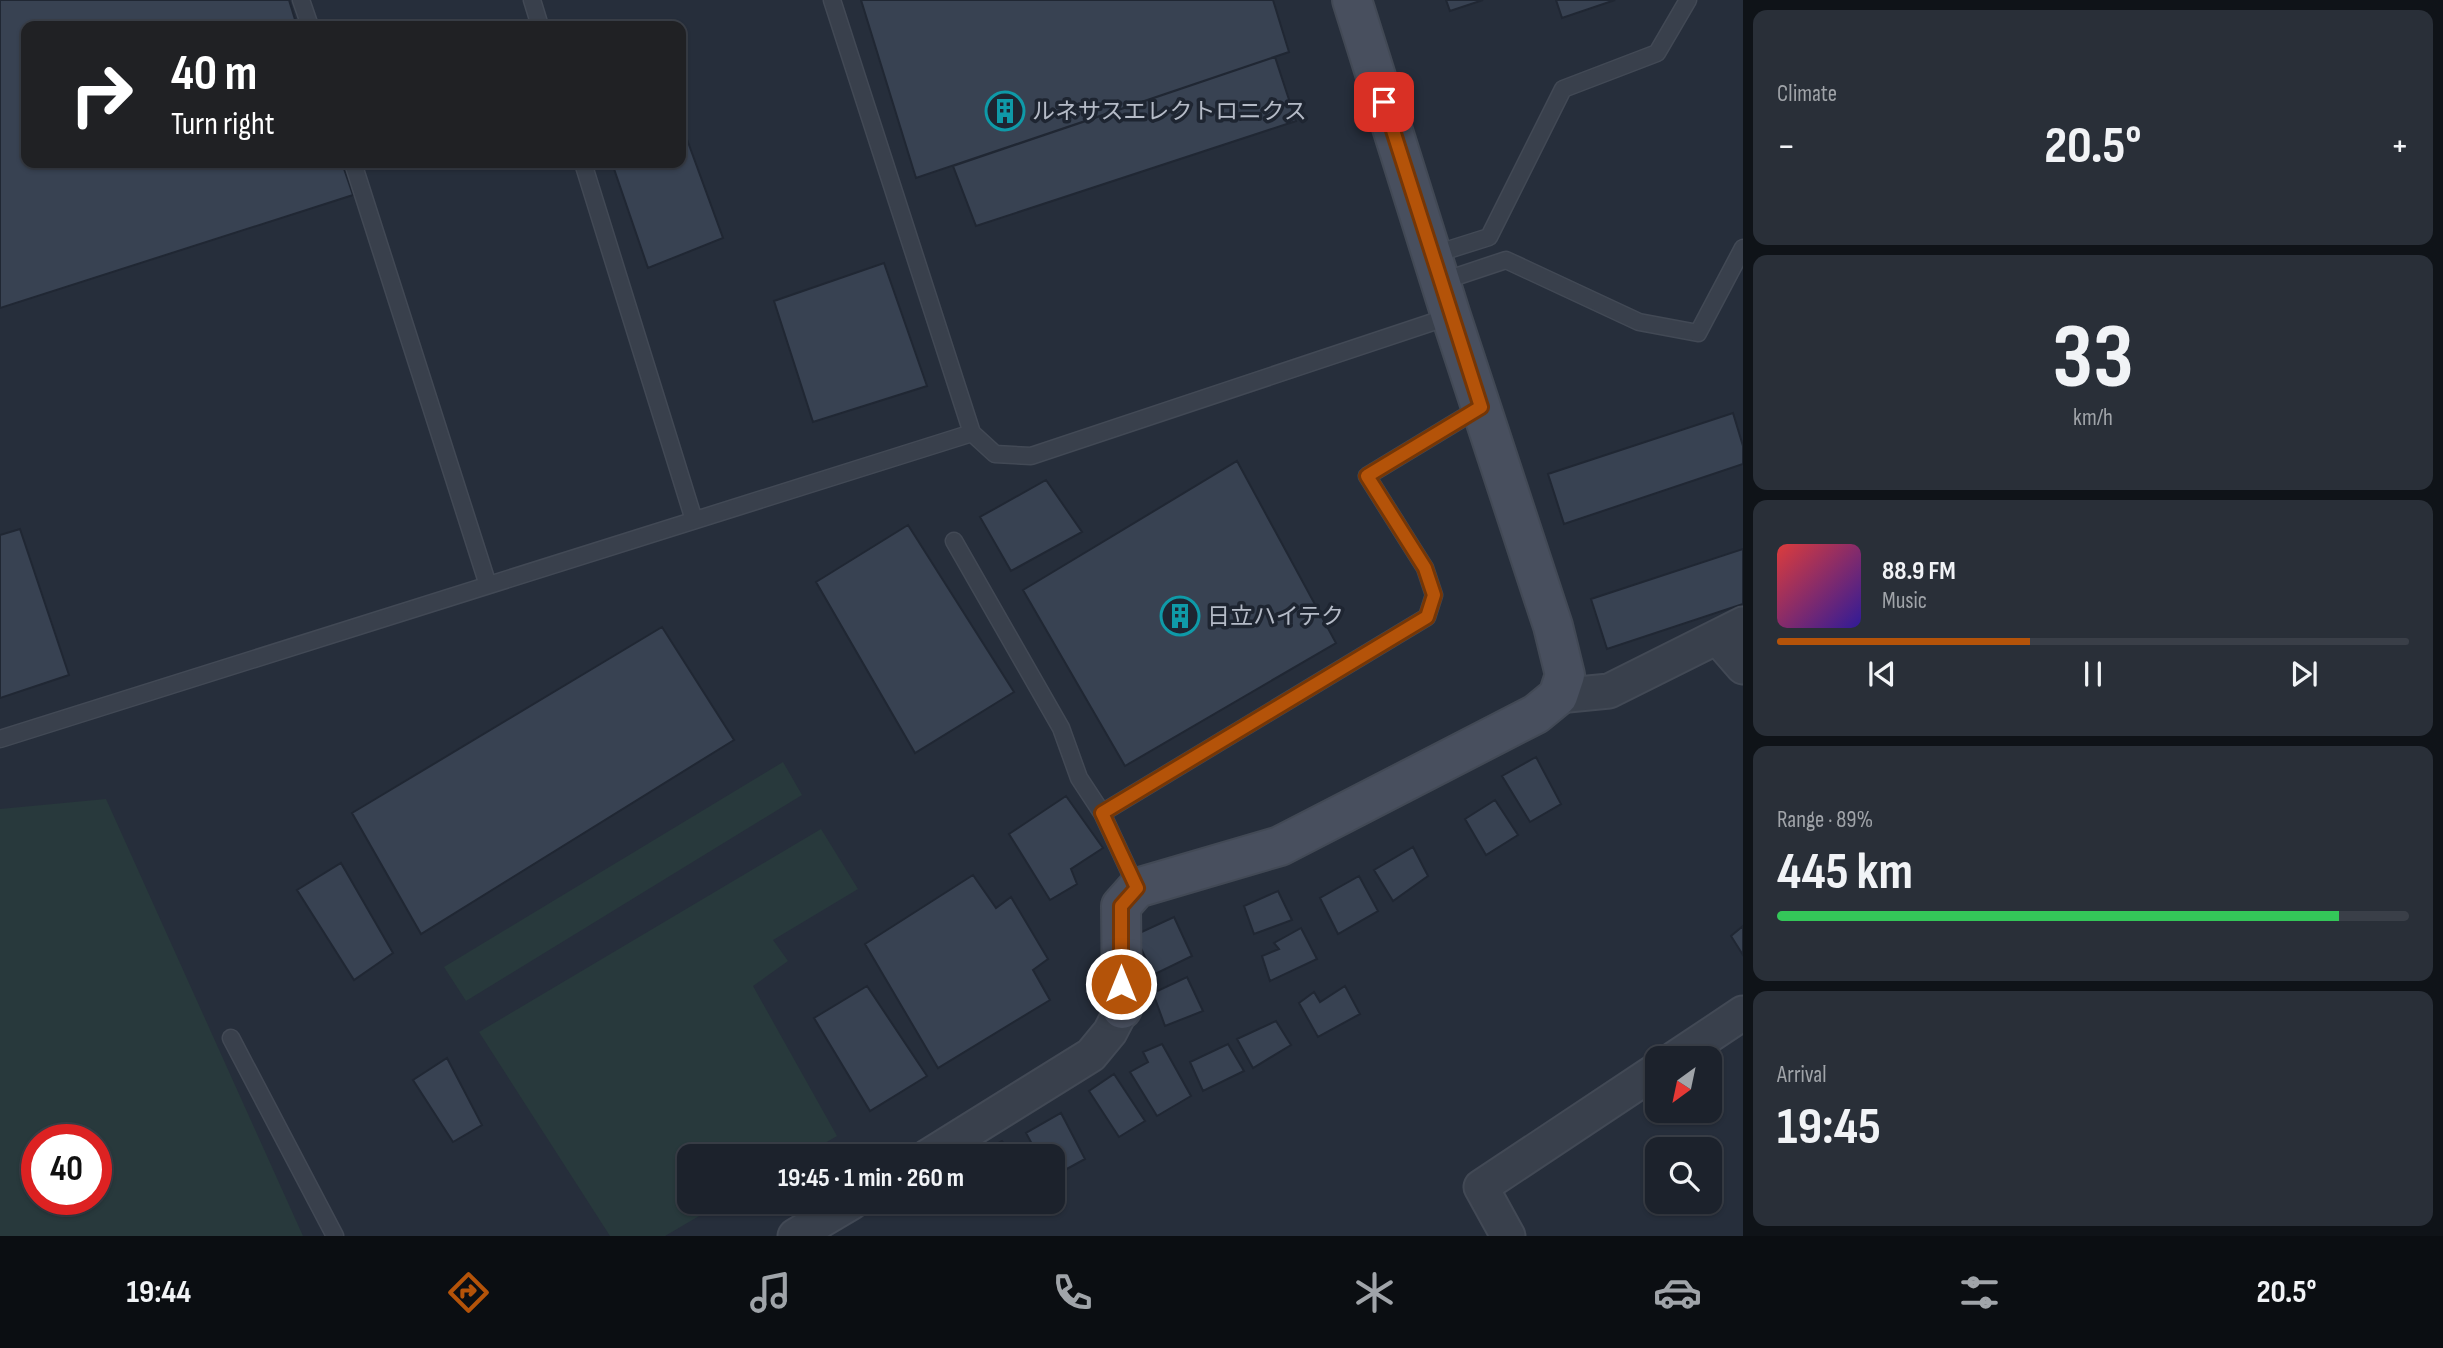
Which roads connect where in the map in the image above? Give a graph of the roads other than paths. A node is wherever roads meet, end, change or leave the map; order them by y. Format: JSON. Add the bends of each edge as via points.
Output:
{"nodes":[{"id":1,"x":301,"y":0,"type":"edge"},
{"id":2,"x":532,"y":0,"type":"edge"},
{"id":3,"x":832,"y":0,"type":"edge"},
{"id":4,"x":1352,"y":0,"type":"edge"},
{"id":5,"x":1688,"y":0,"type":"edge"},
{"id":6,"x":308,"y":21,"type":"edge"},
{"id":7,"x":538,"y":21,"type":"edge"},
{"id":8,"x":355,"y":168,"type":"edge"},
{"id":9,"x":585,"y":168,"type":"edge"},
{"id":10,"x":1743,"y":248,"type":"edge"},
{"id":11,"x":1441,"y":285,"type":"junction"},
{"id":12,"x":1481,"y":407,"type":"junction"},
{"id":13,"x":972,"y":433,"type":"junction"},
{"id":14,"x":694,"y":520,"type":"junction"},
{"id":15,"x":954,"y":541,"type":"dead end"},
{"id":16,"x":488,"y":585,"type":"junction"},
{"id":17,"x":1730,"y":631,"type":"edge"},
{"id":18,"x":1743,"y":667,"type":"edge"},
{"id":19,"x":1558,"y":696,"type":"junction"},
{"id":20,"x":0,"y":739,"type":"edge"},
{"id":21,"x":1102,"y":813,"type":"junction"},
{"id":22,"x":1137,"y":888,"type":"junction"},
{"id":23,"x":1122,"y":1009,"type":"joint"},
{"id":24,"x":1743,"y":1013,"type":"edge"},
{"id":25,"x":231,"y":1038,"type":"dead end"},
{"id":26,"x":1694,"y":1046,"type":"edge"},
{"id":27,"x":1645,"y":1078,"type":"edge"},
{"id":28,"x":948,"y":1144,"type":"edge"},
{"id":29,"x":832,"y":1214,"type":"edge"},
{"id":30,"x":335,"y":1236,"type":"edge"},
{"id":31,"x":795,"y":1236,"type":"edge"},
{"id":32,"x":1508,"y":1236,"type":"edge"}],
"edges":[{"from":1,"to":6,"type":"lane"},
{"from":2,"to":7,"type":"lane"},
{"from":3,"to":13,"type":"lane"},
{"from":4,"to":11,"type":"street"},
{"from":5,"to":11,"type":"lane","via":[[1657,53],[1563,89],[1489,237]]},
{"from":8,"to":16,"type":"lane"},
{"from":9,"to":14,"type":"lane"},
{"from":10,"to":11,"type":"lane","via":[[1698,333],[1639,322],[1506,260]]},
{"from":11,"to":12,"type":"street"},
{"from":11,"to":13,"type":"lane","via":[[1031,456],[995,454]]},
{"from":12,"to":19,"type":"street","via":[[1553,626],[1565,675]]},
{"from":12,"to":21,"type":"lane","via":[[1367,476],[1425,568],[1434,595],[1427,617]]},
{"from":13,"to":14,"type":"lane"},
{"from":14,"to":16,"type":"lane"},
{"from":15,"to":21,"type":"lane","via":[[1061,728],[1079,778]]},
{"from":16,"to":20,"type":"lane"},
{"from":17,"to":18,"type":"street"},
{"from":17,"to":19,"type":"street","via":[[1609,691]]},
{"from":19,"to":22,"type":"street","via":[[1536,714],[1280,846]]},
{"from":21,"to":22,"type":"lane"},
{"from":22,"to":23,"type":"street","via":[[1121,906]]},
{"from":23,"to":28,"type":"street","via":[[1091,1055]]},
{"from":24,"to":26,"type":"street"},
{"from":25,"to":30,"type":"lane"},
{"from":27,"to":32,"type":"street","via":[[1481,1187]]},
{"from":29,"to":31,"type":"street"}]}
